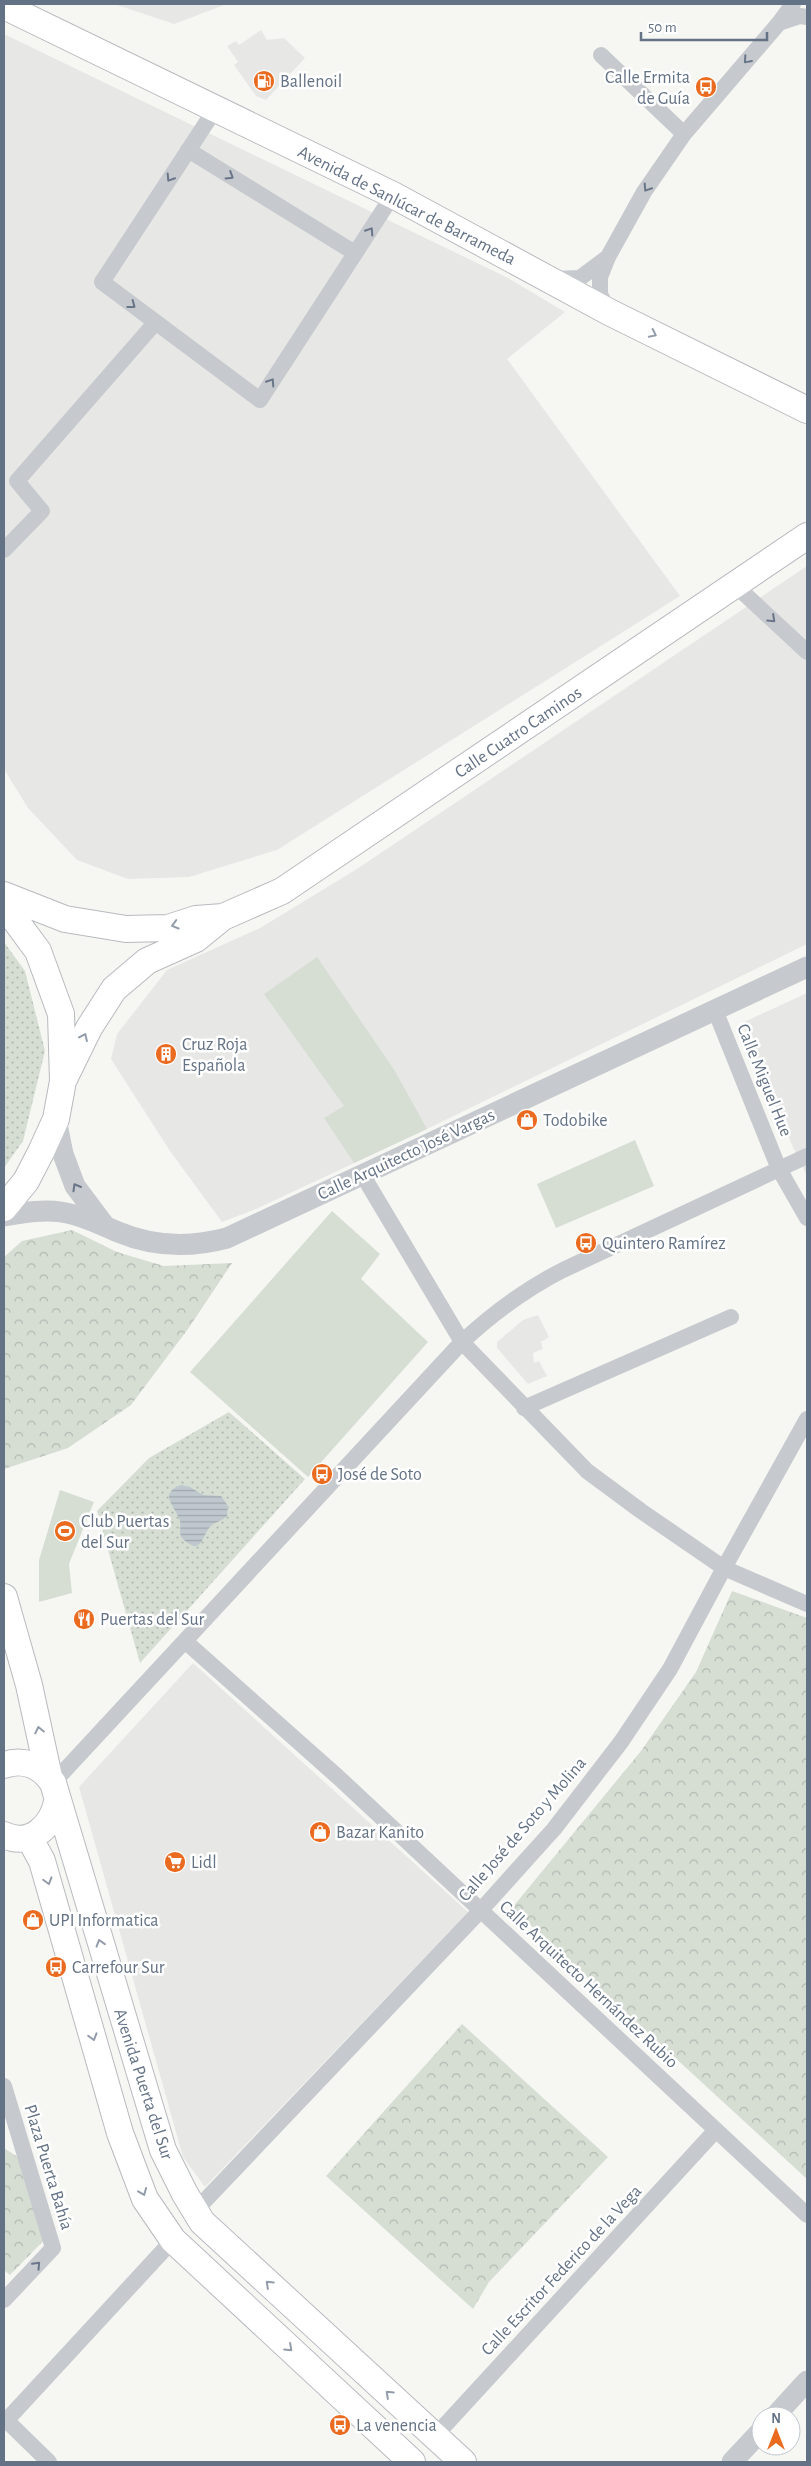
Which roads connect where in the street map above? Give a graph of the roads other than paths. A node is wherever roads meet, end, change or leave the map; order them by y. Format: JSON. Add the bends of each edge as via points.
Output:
{"nodes":[{"id":1,"x":793,"y":4,"type":"edge"},
{"id":2,"x":4,"y":6,"type":"edge"},
{"id":3,"x":807,"y":17,"type":"edge"},
{"id":4,"x":779,"y":23,"type":"junction"},
{"id":5,"x":600,"y":56,"type":"dead end"},
{"id":6,"x":216,"y":108,"type":"junction"},
{"id":7,"x":684,"y":134,"type":"junction"},
{"id":8,"x":188,"y":150,"type":"junction"},
{"id":9,"x":393,"y":195,"type":"junction"},
{"id":10,"x":355,"y":253,"type":"junction"},
{"id":11,"x":608,"y":256,"type":"junction"},
{"id":12,"x":547,"y":278,"type":"junction"},
{"id":13,"x":609,"y":312,"type":"junction"},
{"id":14,"x":155,"y":323,"type":"junction"},
{"id":15,"x":807,"y":410,"type":"edge"},
{"id":16,"x":807,"y":536,"type":"edge"},
{"id":17,"x":4,"y":550,"type":"edge"},
{"id":18,"x":736,"y":586,"type":"junction"},
{"id":19,"x":807,"y":652,"type":"edge"},
{"id":20,"x":4,"y":895,"type":"edge"},
{"id":21,"x":4,"y":905,"type":"edge"},
{"id":22,"x":223,"y":917,"type":"junction"},
{"id":23,"x":807,"y":967,"type":"edge"},
{"id":24,"x":715,"y":1010,"type":"junction"},
{"id":25,"x":64,"y":1082,"type":"junction"},
{"id":26,"x":56,"y":1120,"type":"junction"},
{"id":27,"x":807,"y":1156,"type":"edge"},
{"id":28,"x":780,"y":1169,"type":"junction"},
{"id":29,"x":362,"y":1174,"type":"junction"},
{"id":30,"x":4,"y":1208,"type":"edge"},
{"id":31,"x":4,"y":1216,"type":"edge"},
{"id":32,"x":807,"y":1218,"type":"edge"},
{"id":33,"x":105,"y":1226,"type":"junction"},
{"id":34,"x":731,"y":1317,"type":"dead end"},
{"id":35,"x":462,"y":1342,"type":"junction"},
{"id":36,"x":524,"y":1408,"type":"junction"},
{"id":37,"x":807,"y":1419,"type":"edge"},
{"id":38,"x":724,"y":1568,"type":"junction"},
{"id":39,"x":4,"y":1597,"type":"edge"},
{"id":40,"x":807,"y":1604,"type":"edge"},
{"id":41,"x":186,"y":1642,"type":"junction"},
{"id":42,"x":4,"y":1765,"type":"edge"},
{"id":43,"x":53,"y":1787,"type":"junction"},
{"id":44,"x":11,"y":1838,"type":"edge"},
{"id":45,"x":480,"y":1910,"type":"junction"},
{"id":46,"x":4,"y":2086,"type":"edge"},
{"id":47,"x":716,"y":2130,"type":"junction"},
{"id":48,"x":195,"y":2211,"type":"junction"},
{"id":49,"x":807,"y":2216,"type":"edge"},
{"id":50,"x":173,"y":2240,"type":"junction"},
{"id":51,"x":4,"y":2300,"type":"edge"},
{"id":52,"x":807,"y":2382,"type":"edge"},
{"id":53,"x":784,"y":2406,"type":"edge"},
{"id":54,"x":5,"y":2420,"type":"edge"},
{"id":55,"x":435,"y":2436,"type":"junction"},
{"id":56,"x":751,"y":2442,"type":"edge"},
{"id":57,"x":410,"y":2461,"type":"edge"},
{"id":58,"x":49,"y":2462,"type":"edge"},
{"id":59,"x":463,"y":2462,"type":"edge"},
{"id":60,"x":732,"y":2462,"type":"edge"}],
"edges":[{"from":1,"to":4,"type":"street"},
{"from":2,"to":6,"type":"main road","name":"Avenida de Sanlúcar de Barrameda"},
{"from":3,"to":4,"type":"street"},
{"from":4,"to":7,"type":"street","one_way":true},
{"from":5,"to":7,"type":"street"},
{"from":6,"to":8,"type":"street"},
{"from":6,"to":9,"type":"main road","name":"Avenida de Sanlúcar de Barrameda"},
{"from":7,"to":11,"type":"street","one_way":true,"via":[[644,192]]},
{"from":8,"to":10,"type":"street","one_way":true},
{"from":8,"to":14,"type":"street","one_way":true,"via":[[102,282]]},
{"from":10,"to":9,"type":"street","one_way":true},
{"from":9,"to":12,"type":"main road","name":"Avenida de Sanlúcar de Barrameda"},
{"from":14,"to":10,"type":"street","one_way":true,"via":[[260,400]]},
{"from":11,"to":12,"type":"street","via":[[580,278]]},
{"from":11,"to":13,"type":"street","via":[[600,277],[600,294]]},
{"from":12,"to":13,"type":"main road","name":"Avenida de Sanlúcar de Barrameda"},
{"from":13,"to":15,"type":"main road","name":"Avenida de Sanlúcar de Barrameda","one_way":true},
{"from":14,"to":17,"type":"street","via":[[17,481],[42,511]]},
{"from":16,"to":18,"type":"main road","name":"Calle Cuatro Caminos"},
{"from":18,"to":19,"type":"street","one_way":true},
{"from":18,"to":22,"type":"main road","name":"Calle Cuatro Caminos","via":[[282,891]]},
{"from":22,"to":20,"type":"main road","name":"Calle Cuatro Caminos","one_way":true,"via":[[196,919],[168,928],[126,929],[65,919]]},
{"from":21,"to":25,"type":"main road","via":[[38,951],[61,1014]]},
{"from":25,"to":22,"type":"main road","name":"Calle Cuatro Caminos","one_way":true,"via":[[89,1028],[114,989],[147,961],[196,939]]},
{"from":23,"to":24,"type":"street","name":"Calle Arquitecto José Vargas"},
{"from":24,"to":28,"type":"street","name":"Calle Miguel Hue"},
{"from":24,"to":29,"type":"street","name":"Calle Arquitecto José Vargas"},
{"from":25,"to":26,"type":"main road"},
{"from":26,"to":30,"type":"main road","via":[[26,1181]]},
{"from":33,"to":26,"type":"street","one_way":true,"via":[[75,1186],[63,1154]]},
{"from":27,"to":28,"type":"street"},
{"from":28,"to":32,"type":"street","name":"Calle Miguel Hue"},
{"from":28,"to":35,"type":"street","via":[[530,1287],[500,1308]]},
{"from":29,"to":33,"type":"street","name":"Calle Arquitecto José Vargas","via":[[287,1211],[207,1243],[162,1244]]},
{"from":29,"to":35,"type":"street"},
{"from":31,"to":33,"type":"street","name":"Calle Arquitecto José Vargas","via":[[36,1211],[60,1212]]},
{"from":34,"to":36,"type":"street"},
{"from":35,"to":36,"type":"street"},
{"from":35,"to":41,"type":"street"},
{"from":36,"to":38,"type":"street","via":[[587,1471]]},
{"from":37,"to":38,"type":"street","name":"Calle José de Soto y Molina"},
{"from":38,"to":40,"type":"street"},
{"from":38,"to":45,"type":"street","name":"Calle José de Soto y Molina","via":[[670,1669],[621,1742],[554,1829]]},
{"from":43,"to":39,"type":"main road","name":"Avenida Puerta del Sur","one_way":true},
{"from":41,"to":43,"type":"street"},
{"from":41,"to":45,"type":"street","name":"Calle Arquitecto Hernández Rubio","via":[[338,1777]]},
{"from":42,"to":43,"type":"main road","via":[[32,1764]]},
{"from":43,"to":44,"type":"main road","name":"Avenida Puerta del Sur","via":[[54,1814],[48,1825],[38,1833]]},
{"from":48,"to":43,"type":"main road","name":"Avenida Puerta del Sur","one_way":true,"via":[[162,2150]]},
{"from":44,"to":50,"type":"main road","name":"Avenida Puerta del Sur","one_way":true,"via":[[42,1861],[120,2133],[145,2199]]},
{"from":45,"to":47,"type":"street","name":"Calle Arquitecto Hernández Rubio"},
{"from":45,"to":48,"type":"street","name":"Calle José de Soto y Molina"},
{"from":51,"to":46,"type":"street","name":"Plaza Puerta Bahía","one_way":true,"via":[[53,2248]]},
{"from":47,"to":49,"type":"street","name":"Calle Arquitecto Hernández Rubio"},
{"from":47,"to":55,"type":"street","name":"Calle Escritor Federico de la Vega"},
{"from":55,"to":48,"type":"main road","name":"Avenida Puerta del Sur","one_way":true,"via":[[202,2222]]},
{"from":50,"to":54,"type":"street"},
{"from":50,"to":57,"type":"main road","name":"Avenida Puerta del Sur","one_way":true},
{"from":52,"to":53,"type":"street"},
{"from":54,"to":58,"type":"street"},
{"from":55,"to":59,"type":"main road","name":"Avenida Puerta del Sur"},
{"from":56,"to":60,"type":"street"}]}
